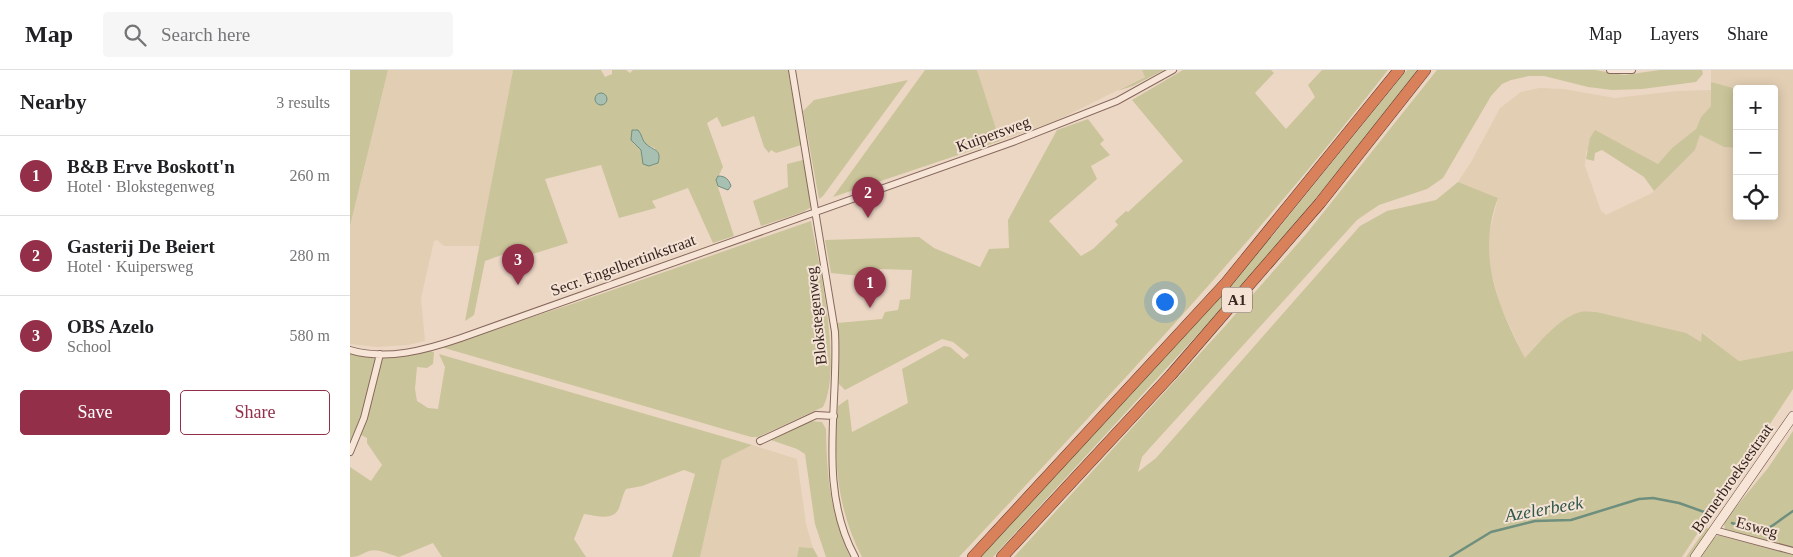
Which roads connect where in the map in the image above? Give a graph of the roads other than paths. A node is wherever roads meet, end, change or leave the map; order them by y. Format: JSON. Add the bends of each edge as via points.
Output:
{"nodes":[{"id":1,"x":792,"y":70,"type":"edge"},
{"id":2,"x":1174,"y":70,"type":"edge"},
{"id":3,"x":1399,"y":70,"type":"edge"},
{"id":4,"x":1425,"y":70,"type":"edge"},
{"id":5,"x":1610,"y":70,"type":"edge"},
{"id":6,"x":1632,"y":70,"type":"edge"},
{"id":7,"x":816,"y":212,"type":"junction"},
{"id":8,"x":350,"y":350,"type":"edge"},
{"id":9,"x":380,"y":354,"type":"junction"},
{"id":10,"x":834,"y":416,"type":"junction"},
{"id":11,"x":1793,"y":416,"type":"edge"},
{"id":12,"x":760,"y":441,"type":"dead end"},
{"id":13,"x":350,"y":452,"type":"edge"},
{"id":14,"x":1714,"y":530,"type":"junction"},
{"id":15,"x":1793,"y":551,"type":"edge"},
{"id":16,"x":855,"y":557,"type":"edge"},
{"id":17,"x":973,"y":557,"type":"edge"},
{"id":18,"x":1002,"y":557,"type":"edge"},
{"id":19,"x":1695,"y":557,"type":"edge"}],
"edges":[{"from":1,"to":7,"type":"street","name":"Blokstegenweg"},
{"from":2,"to":7,"type":"street","name":"Kuipersweg","via":[[1117,102]]},
{"from":3,"to":17,"type":"highway","number":"A1","via":[[1226,283]]},
{"from":4,"to":18,"type":"highway","number":"A1","via":[[1320,203],[1172,375]]},
{"from":5,"to":6,"type":"street"},
{"from":7,"to":9,"type":"street","name":"Secr. Engelbertinkstraat","via":[[437,346]]},
{"from":7,"to":10,"type":"street","name":"Blokstegenweg","via":[[835,332]]},
{"from":8,"to":9,"type":"street","name":"Secr. Engelbertinkstraat"},
{"from":9,"to":13,"type":"street","via":[[364,418]]},
{"from":10,"to":12,"type":"street","via":[[816,416]]},
{"from":10,"to":16,"type":"street","name":"Blokstegenweg","via":[[833,488]]},
{"from":11,"to":14,"type":"main road","name":"Bornerbroeksestraat"},
{"from":14,"to":15,"type":"street","name":"Esweg"},
{"from":14,"to":19,"type":"main road","name":"Bornerbroeksestraat"}]}
